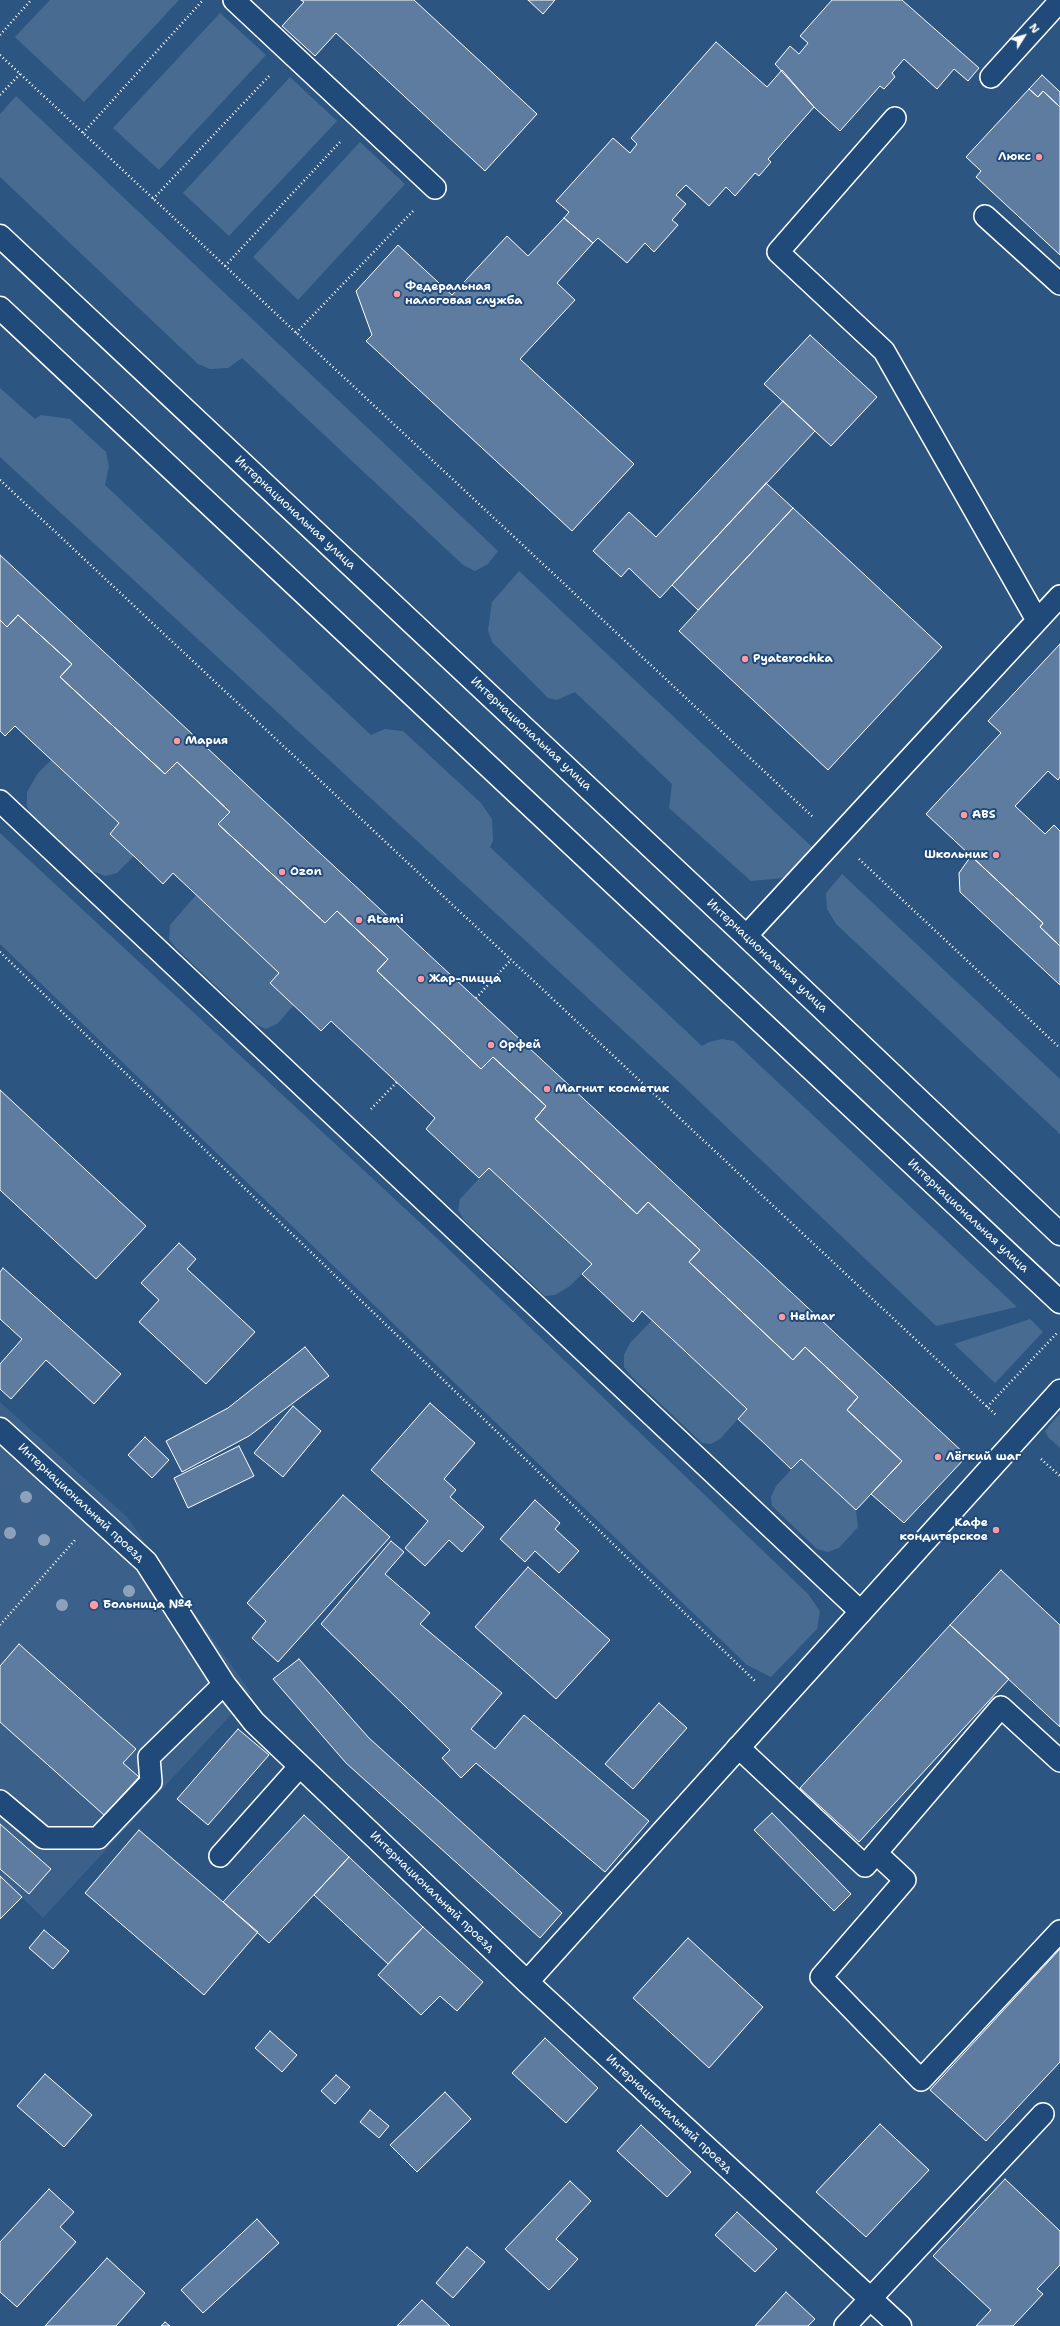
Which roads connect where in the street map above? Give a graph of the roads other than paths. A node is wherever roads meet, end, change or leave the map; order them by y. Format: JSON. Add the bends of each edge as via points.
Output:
{"nodes":[{"id":1,"x":234,"y":0,"type":"edge"},
{"id":2,"x":1060,"y":1,"type":"edge"},
{"id":3,"x":991,"y":77,"type":"dead end"},
{"id":4,"x":896,"y":118,"type":"dead end"},
{"id":5,"x":435,"y":188,"type":"road end"},
{"id":6,"x":985,"y":216,"type":"dead end"},
{"id":7,"x":0,"y":236,"type":"edge"},
{"id":8,"x":1060,"y":284,"type":"edge"},
{"id":9,"x":0,"y":308,"type":"edge"},
{"id":10,"x":1060,"y":596,"type":"edge"},
{"id":11,"x":1037,"y":620,"type":"junction"},
{"id":12,"x":0,"y":801,"type":"edge"},
{"id":13,"x":746,"y":936,"type":"junction"},
{"id":14,"x":1060,"y":1234,"type":"edge"},
{"id":15,"x":1060,"y":1302,"type":"edge"},
{"id":16,"x":1060,"y":1391,"type":"edge"},
{"id":17,"x":0,"y":1429,"type":"edge"},
{"id":18,"x":861,"y":1612,"type":"junction"},
{"id":19,"x":224,"y":1684,"type":"junction"},
{"id":20,"x":738,"y":1747,"type":"junction"},
{"id":21,"x":1060,"y":1761,"type":"edge"},
{"id":22,"x":300,"y":1766,"type":"junction"},
{"id":23,"x":0,"y":1801,"type":"edge"},
{"id":24,"x":876,"y":1853,"type":"junction"},
{"id":25,"x":220,"y":1856,"type":"dead end"},
{"id":26,"x":1060,"y":1932,"type":"edge"},
{"id":27,"x":527,"y":1982,"type":"junction"},
{"id":28,"x":1042,"y":2114,"type":"dead end"},
{"id":29,"x":869,"y":2299,"type":"junction"},
{"id":30,"x":845,"y":2326,"type":"edge"},
{"id":31,"x":900,"y":2326,"type":"edge"}],
"edges":[{"from":1,"to":5,"type":"lane"},
{"from":2,"to":3,"type":"lane"},
{"from":4,"to":11,"type":"lane","via":[[778,252],[884,351]]},
{"from":6,"to":8,"type":"lane"},
{"from":7,"to":13,"type":"main road","name":"Интернациональная улица"},
{"from":9,"to":15,"type":"main road","name":"Интернациональная улица"},
{"from":10,"to":11,"type":"lane"},
{"from":11,"to":13,"type":"lane"},
{"from":12,"to":18,"type":"lane"},
{"from":13,"to":14,"type":"main road","name":"Интернациональная улица"},
{"from":16,"to":18,"type":"main road"},
{"from":17,"to":19,"type":"main road","name":"Интернациональный проезд","via":[[146,1562]]},
{"from":18,"to":20,"type":"main road"},
{"from":19,"to":22,"type":"main road","name":"Интернациональный проезд","via":[[254,1722]]},
{"from":19,"to":23,"type":"lane","via":[[149,1757],[151,1782],[98,1838],[44,1838]]},
{"from":20,"to":24,"type":"lane","via":[[865,1866]]},
{"from":20,"to":27,"type":"main road"},
{"from":21,"to":24,"type":"lane","via":[[1001,1706]]},
{"from":22,"to":25,"type":"lane"},
{"from":22,"to":27,"type":"main road","name":"Интернациональный проезд"},
{"from":24,"to":26,"type":"lane","via":[[904,1880],[821,1977],[921,2080]]},
{"from":27,"to":29,"type":"main road","name":"Интернациональный проезд"},
{"from":28,"to":29,"type":"lane"},
{"from":29,"to":30,"type":"lane"},
{"from":29,"to":31,"type":"main road","name":"Интернациональный проезд"}]}
